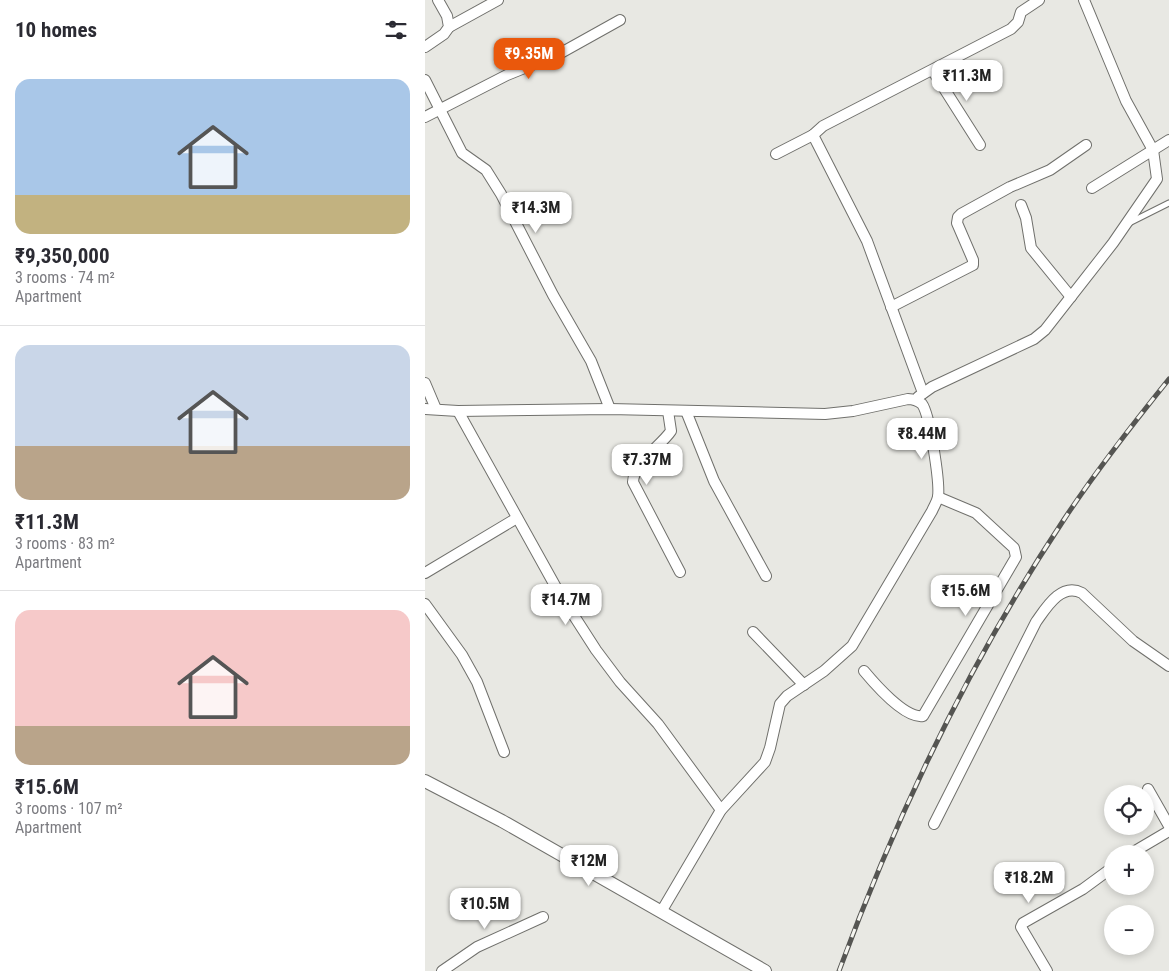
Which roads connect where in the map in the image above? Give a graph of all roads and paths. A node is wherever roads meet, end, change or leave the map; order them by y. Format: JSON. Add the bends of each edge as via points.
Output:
{"nodes":[{"id":1,"x":438,"y":0,"type":"edge"},
{"id":2,"x":499,"y":0,"type":"edge"},
{"id":3,"x":1039,"y":0,"type":"edge"},
{"id":4,"x":1084,"y":0,"type":"edge"},
{"id":5,"x":619,"y":20,"type":"dead end"},
{"id":6,"x":449,"y":27,"type":"junction"},
{"id":7,"x":425,"y":47,"type":"edge"},
{"id":8,"x":933,"y":71,"type":"junction"},
{"id":9,"x":425,"y":80,"type":"edge"},
{"id":10,"x":439,"y":108,"type":"junction"},
{"id":11,"x":425,"y":117,"type":"edge"},
{"id":12,"x":813,"y":135,"type":"junction"},
{"id":13,"x":1169,"y":140,"type":"edge"},
{"id":14,"x":980,"y":145,"type":"dead end"},
{"id":15,"x":1086,"y":145,"type":"dead end"},
{"id":16,"x":1153,"y":150,"type":"junction"},
{"id":17,"x":776,"y":154,"type":"dead end"},
{"id":18,"x":1092,"y":188,"type":"dead end"},
{"id":19,"x":1169,"y":203,"type":"edge"},
{"id":20,"x":1021,"y":205,"type":"dead end"},
{"id":21,"x":1127,"y":224,"type":"junction"},
{"id":22,"x":1071,"y":298,"type":"junction"},
{"id":23,"x":891,"y":307,"type":"junction"},
{"id":24,"x":425,"y":383,"type":"edge"},
{"id":25,"x":919,"y":396,"type":"junction"},
{"id":26,"x":425,"y":409,"type":"edge"},
{"id":27,"x":436,"y":409,"type":"junction"},
{"id":28,"x":458,"y":410,"type":"junction"},
{"id":29,"x":610,"y":410,"type":"junction"},
{"id":30,"x":668,"y":411,"type":"junction"},
{"id":31,"x":685,"y":411,"type":"junction"},
{"id":32,"x":938,"y":497,"type":"junction"},
{"id":33,"x":517,"y":518,"type":"junction"},
{"id":34,"x":680,"y":572,"type":"dead end"},
{"id":35,"x":425,"y":573,"type":"edge"},
{"id":36,"x":766,"y":576,"type":"dead end"},
{"id":37,"x":425,"y":604,"type":"edge"},
{"id":38,"x":753,"y":632,"type":"dead end"},
{"id":39,"x":1169,"y":666,"type":"edge"},
{"id":40,"x":864,"y":671,"type":"dead end"},
{"id":41,"x":804,"y":685,"type":"junction"},
{"id":42,"x":504,"y":752,"type":"dead end"},
{"id":43,"x":425,"y":781,"type":"edge"},
{"id":44,"x":1154,"y":799,"type":"edge"},
{"id":45,"x":721,"y":810,"type":"junction"},
{"id":46,"x":934,"y":824,"type":"dead end"},
{"id":47,"x":1169,"y":826,"type":"edge"},
{"id":48,"x":1169,"y":831,"type":"edge"},
{"id":49,"x":1145,"y":845,"type":"edge"},
{"id":50,"x":1104,"y":874,"type":"edge"},
{"id":51,"x":661,"y":912,"type":"junction"},
{"id":52,"x":543,"y":917,"type":"dead end"},
{"id":53,"x":442,"y":971,"type":"edge"},
{"id":54,"x":765,"y":971,"type":"edge"},
{"id":55,"x":1047,"y":971,"type":"edge"}],
"edges":[{"from":1,"to":6,"type":"street"},
{"from":2,"to":6,"type":"street"},
{"from":3,"to":8,"type":"street","via":[[1021,12],[1011,29]]},
{"from":4,"to":16,"type":"street","via":[[1127,101]]},
{"from":5,"to":10,"type":"street","via":[[559,54]]},
{"from":6,"to":7,"type":"street"},
{"from":8,"to":12,"type":"street","via":[[823,126]]},
{"from":8,"to":14,"type":"street"},
{"from":9,"to":10,"type":"street"},
{"from":10,"to":11,"type":"street"},
{"from":10,"to":29,"type":"street","via":[[462,153],[486,170],[501,194],[591,361]]},
{"from":12,"to":17,"type":"street"},
{"from":12,"to":23,"type":"street","via":[[867,241]]},
{"from":13,"to":16,"type":"street"},
{"from":15,"to":23,"type":"street","via":[[1050,170],[961,214],[957,223],[973,265]]},
{"from":16,"to":18,"type":"street"},
{"from":16,"to":21,"type":"street","via":[[1157,179]]},
{"from":19,"to":21,"type":"lane"},
{"from":20,"to":22,"type":"street","via":[[1031,248]]},
{"from":21,"to":22,"type":"street"},
{"from":22,"to":25,"type":"street","via":[[1034,339],[931,387]]},
{"from":23,"to":25,"type":"street"},
{"from":24,"to":27,"type":"street"},
{"from":25,"to":31,"type":"street","via":[[825,414]]},
{"from":25,"to":32,"type":"street","via":[[930,429]]},
{"from":26,"to":27,"type":"street"},
{"from":27,"to":28,"type":"street"},
{"from":28,"to":29,"type":"street"},
{"from":28,"to":33,"type":"street"},
{"from":29,"to":30,"type":"street"},
{"from":30,"to":31,"type":"street"},
{"from":30,"to":34,"type":"street","via":[[671,431],[638,467],[633,482]]},
{"from":31,"to":36,"type":"street","via":[[714,481]]},
{"from":32,"to":40,"type":"street","via":[[976,513],[1014,548],[1016,558],[923,716],[913,714],[889,699]]},
{"from":32,"to":41,"type":"street","via":[[852,646]]},
{"from":33,"to":35,"type":"street"},
{"from":33,"to":45,"type":"street","via":[[597,650],[620,682],[658,724]]},
{"from":37,"to":42,"type":"street","via":[[477,682]]},
{"from":38,"to":41,"type":"street"},
{"from":39,"to":46,"type":"street","via":[[1133,640],[1081,593],[1069,590],[1057,595],[1036,622]]},
{"from":41,"to":45,"type":"street","via":[[780,704],[765,762]]},
{"from":43,"to":51,"type":"street"},
{"from":44,"to":47,"type":"street"},
{"from":45,"to":51,"type":"street"},
{"from":48,"to":49,"type":"street"},
{"from":50,"to":55,"type":"street","via":[[1023,923],[1021,927],[1025,936]]},
{"from":51,"to":54,"type":"street"},
{"from":52,"to":53,"type":"street","via":[[477,947]]}]}
